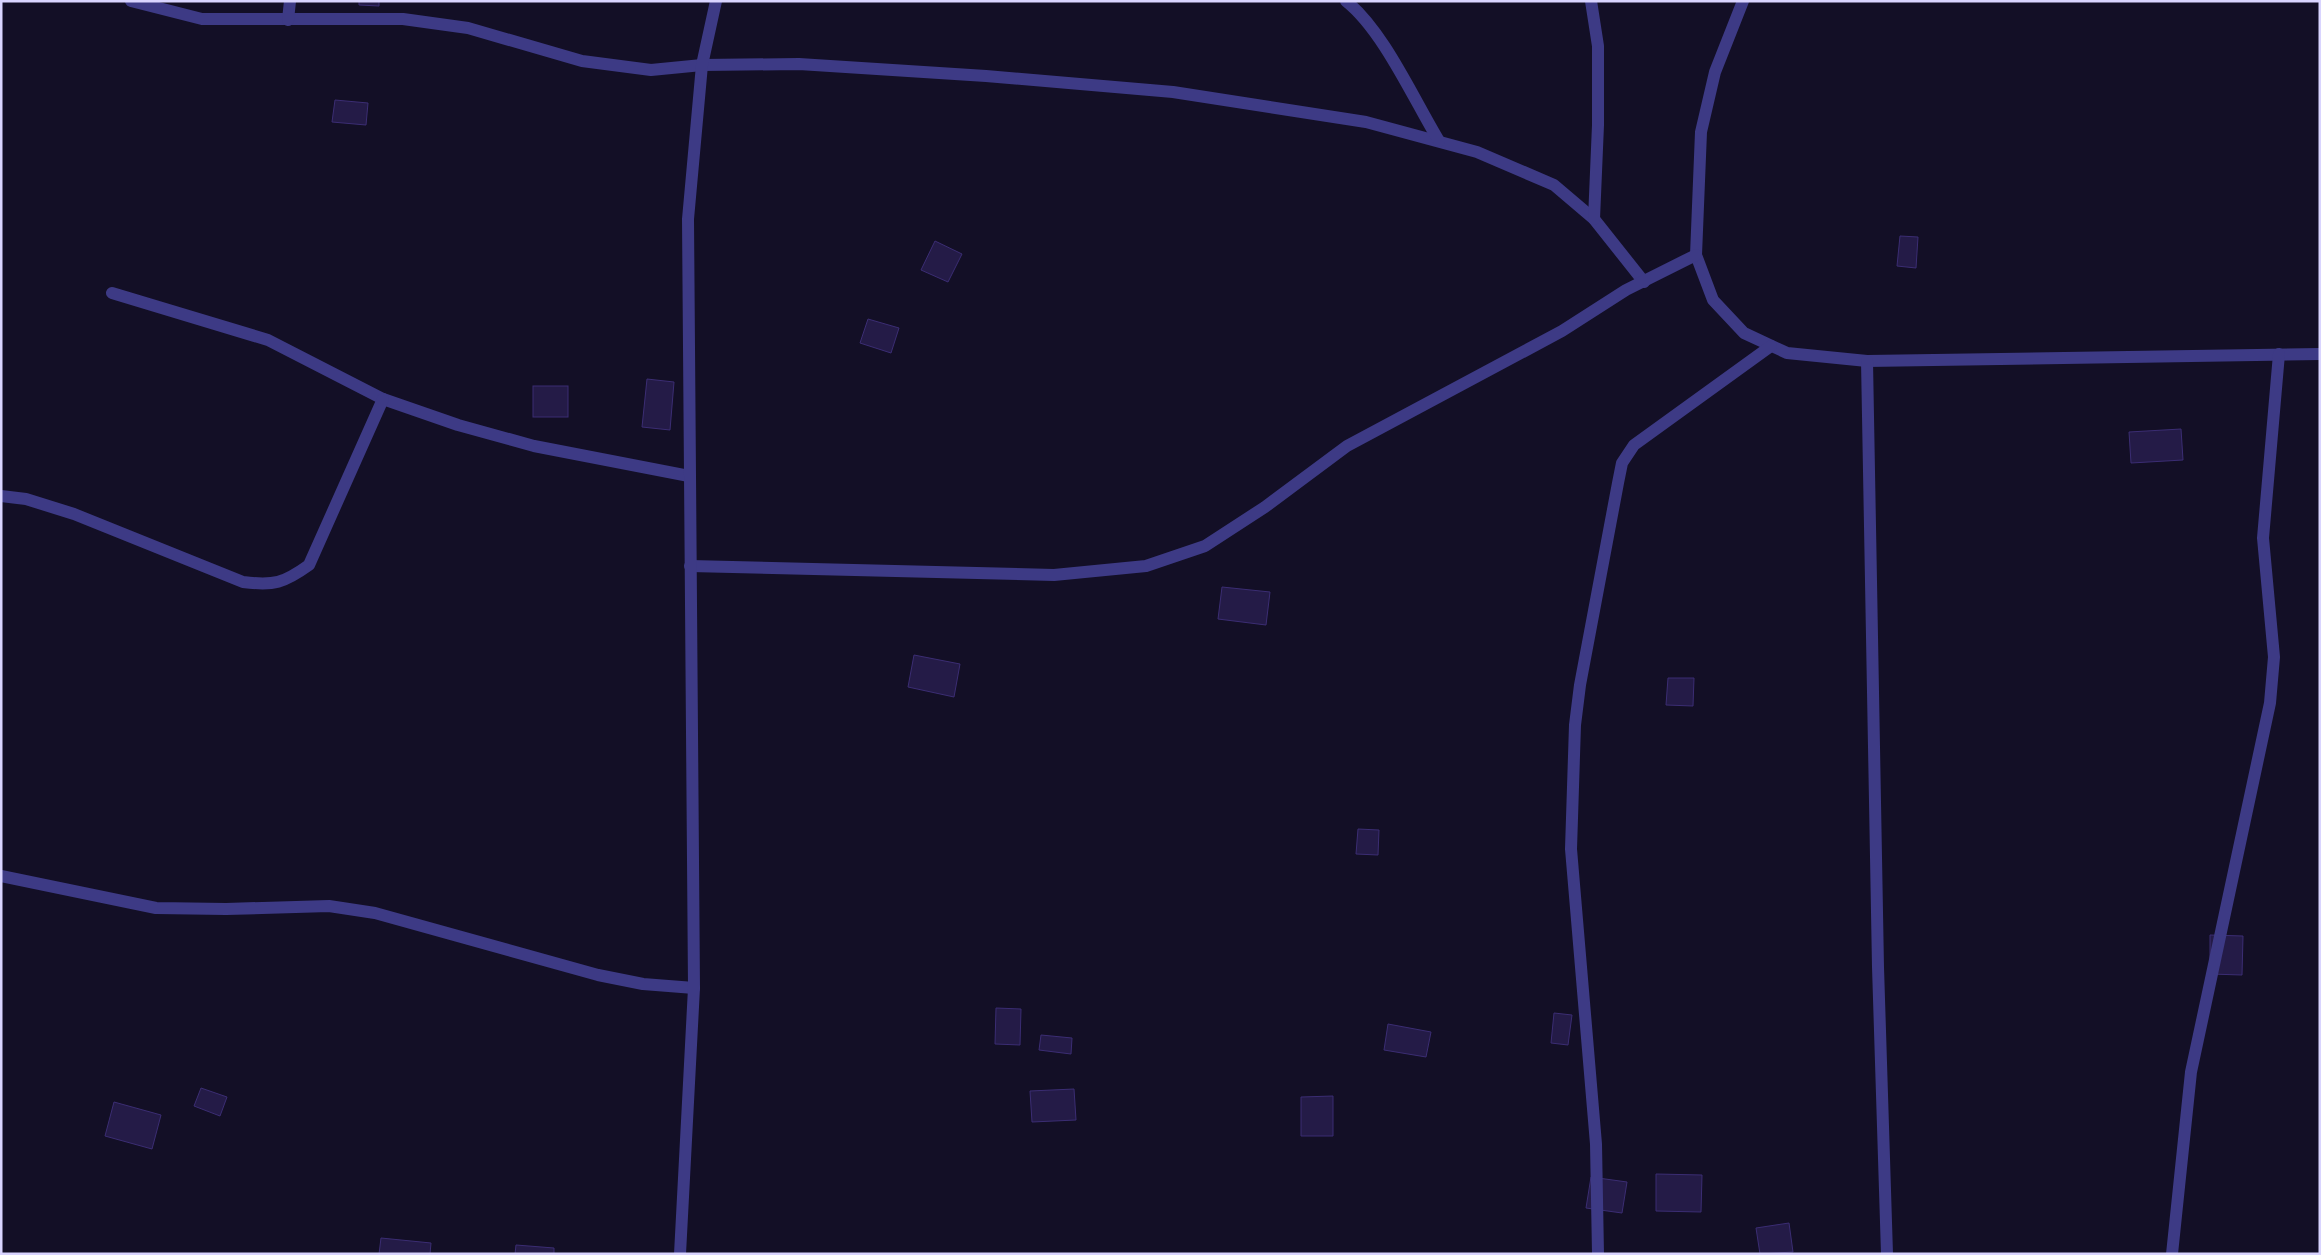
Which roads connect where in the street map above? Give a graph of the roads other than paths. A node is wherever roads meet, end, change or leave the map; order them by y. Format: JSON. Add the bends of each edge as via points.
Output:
{"nodes":[{"id":1,"x":131,"y":1,"type":"edge"},
{"id":2,"x":290,"y":1,"type":"edge"},
{"id":3,"x":716,"y":1,"type":"edge"},
{"id":4,"x":1346,"y":1,"type":"edge"},
{"id":5,"x":1591,"y":1,"type":"edge"},
{"id":6,"x":1743,"y":1,"type":"edge"},
{"id":7,"x":288,"y":20,"type":"junction"},
{"id":8,"x":702,"y":65,"type":"junction"},
{"id":9,"x":1439,"y":141,"type":"junction"},
{"id":10,"x":1594,"y":219,"type":"junction"},
{"id":11,"x":1696,"y":255,"type":"junction"},
{"id":12,"x":1644,"y":282,"type":"junction"},
{"id":13,"x":112,"y":293,"type":"dead end"},
{"id":14,"x":1771,"y":346,"type":"junction"},
{"id":15,"x":2279,"y":354,"type":"junction"},
{"id":16,"x":2320,"y":354,"type":"edge"},
{"id":17,"x":1868,"y":361,"type":"junction"},
{"id":18,"x":383,"y":399,"type":"junction"},
{"id":19,"x":689,"y":476,"type":"junction"},
{"id":20,"x":1,"y":496,"type":"edge"},
{"id":21,"x":690,"y":566,"type":"junction"},
{"id":22,"x":1,"y":876,"type":"edge"},
{"id":23,"x":694,"y":988,"type":"junction"},
{"id":24,"x":680,"y":1254,"type":"edge"},
{"id":25,"x":1598,"y":1254,"type":"edge"},
{"id":26,"x":1887,"y":1254,"type":"edge"},
{"id":27,"x":2172,"y":1254,"type":"edge"}],
"edges":[{"from":1,"to":7,"type":"street","via":[[202,19]]},
{"from":2,"to":7,"type":"street"},
{"from":3,"to":8,"type":"street"},
{"from":4,"to":9,"type":"street","via":[[1357,10],[1385,49]]},
{"from":5,"to":10,"type":"street","via":[[1598,46]]},
{"from":6,"to":11,"type":"street","via":[[1715,72],[1701,132]]},
{"from":7,"to":8,"type":"street","via":[[403,19],[468,28],[582,61],[651,70]]},
{"from":8,"to":9,"type":"street","via":[[799,64],[1173,92],[1366,122]]},
{"from":8,"to":19,"type":"street","via":[[688,219]]},
{"from":9,"to":10,"type":"street","via":[[1477,152],[1554,185]]},
{"from":10,"to":12,"type":"street"},
{"from":11,"to":12,"type":"street"},
{"from":11,"to":14,"type":"street","via":[[1713,300],[1744,333]]},
{"from":12,"to":21,"type":"street","via":[[1562,331],[1347,446],[1265,507],[1205,546],[1146,566],[1054,575]]},
{"from":13,"to":18,"type":"street","via":[[268,340]]},
{"from":14,"to":17,"type":"street","via":[[1788,353]]},
{"from":14,"to":25,"type":"street","via":[[1634,445],[1622,463],[1618,483],[1580,685],[1575,725],[1571,849],[1596,1144]]},
{"from":15,"to":16,"type":"street"},
{"from":15,"to":17,"type":"street"},
{"from":15,"to":27,"type":"street","via":[[2263,538],[2274,658],[2270,703],[2191,1072]]},
{"from":17,"to":26,"type":"street","via":[[1878,968]]},
{"from":18,"to":19,"type":"street","via":[[458,425],[534,446]]},
{"from":18,"to":20,"type":"street","via":[[309,565],[290,579],[270,585],[244,582],[74,514]]},
{"from":19,"to":21,"type":"street"},
{"from":21,"to":23,"type":"street"},
{"from":22,"to":23,"type":"street","via":[[156,908],[329,906],[374,913],[598,975],[643,984]]},
{"from":23,"to":24,"type":"street"}]}
